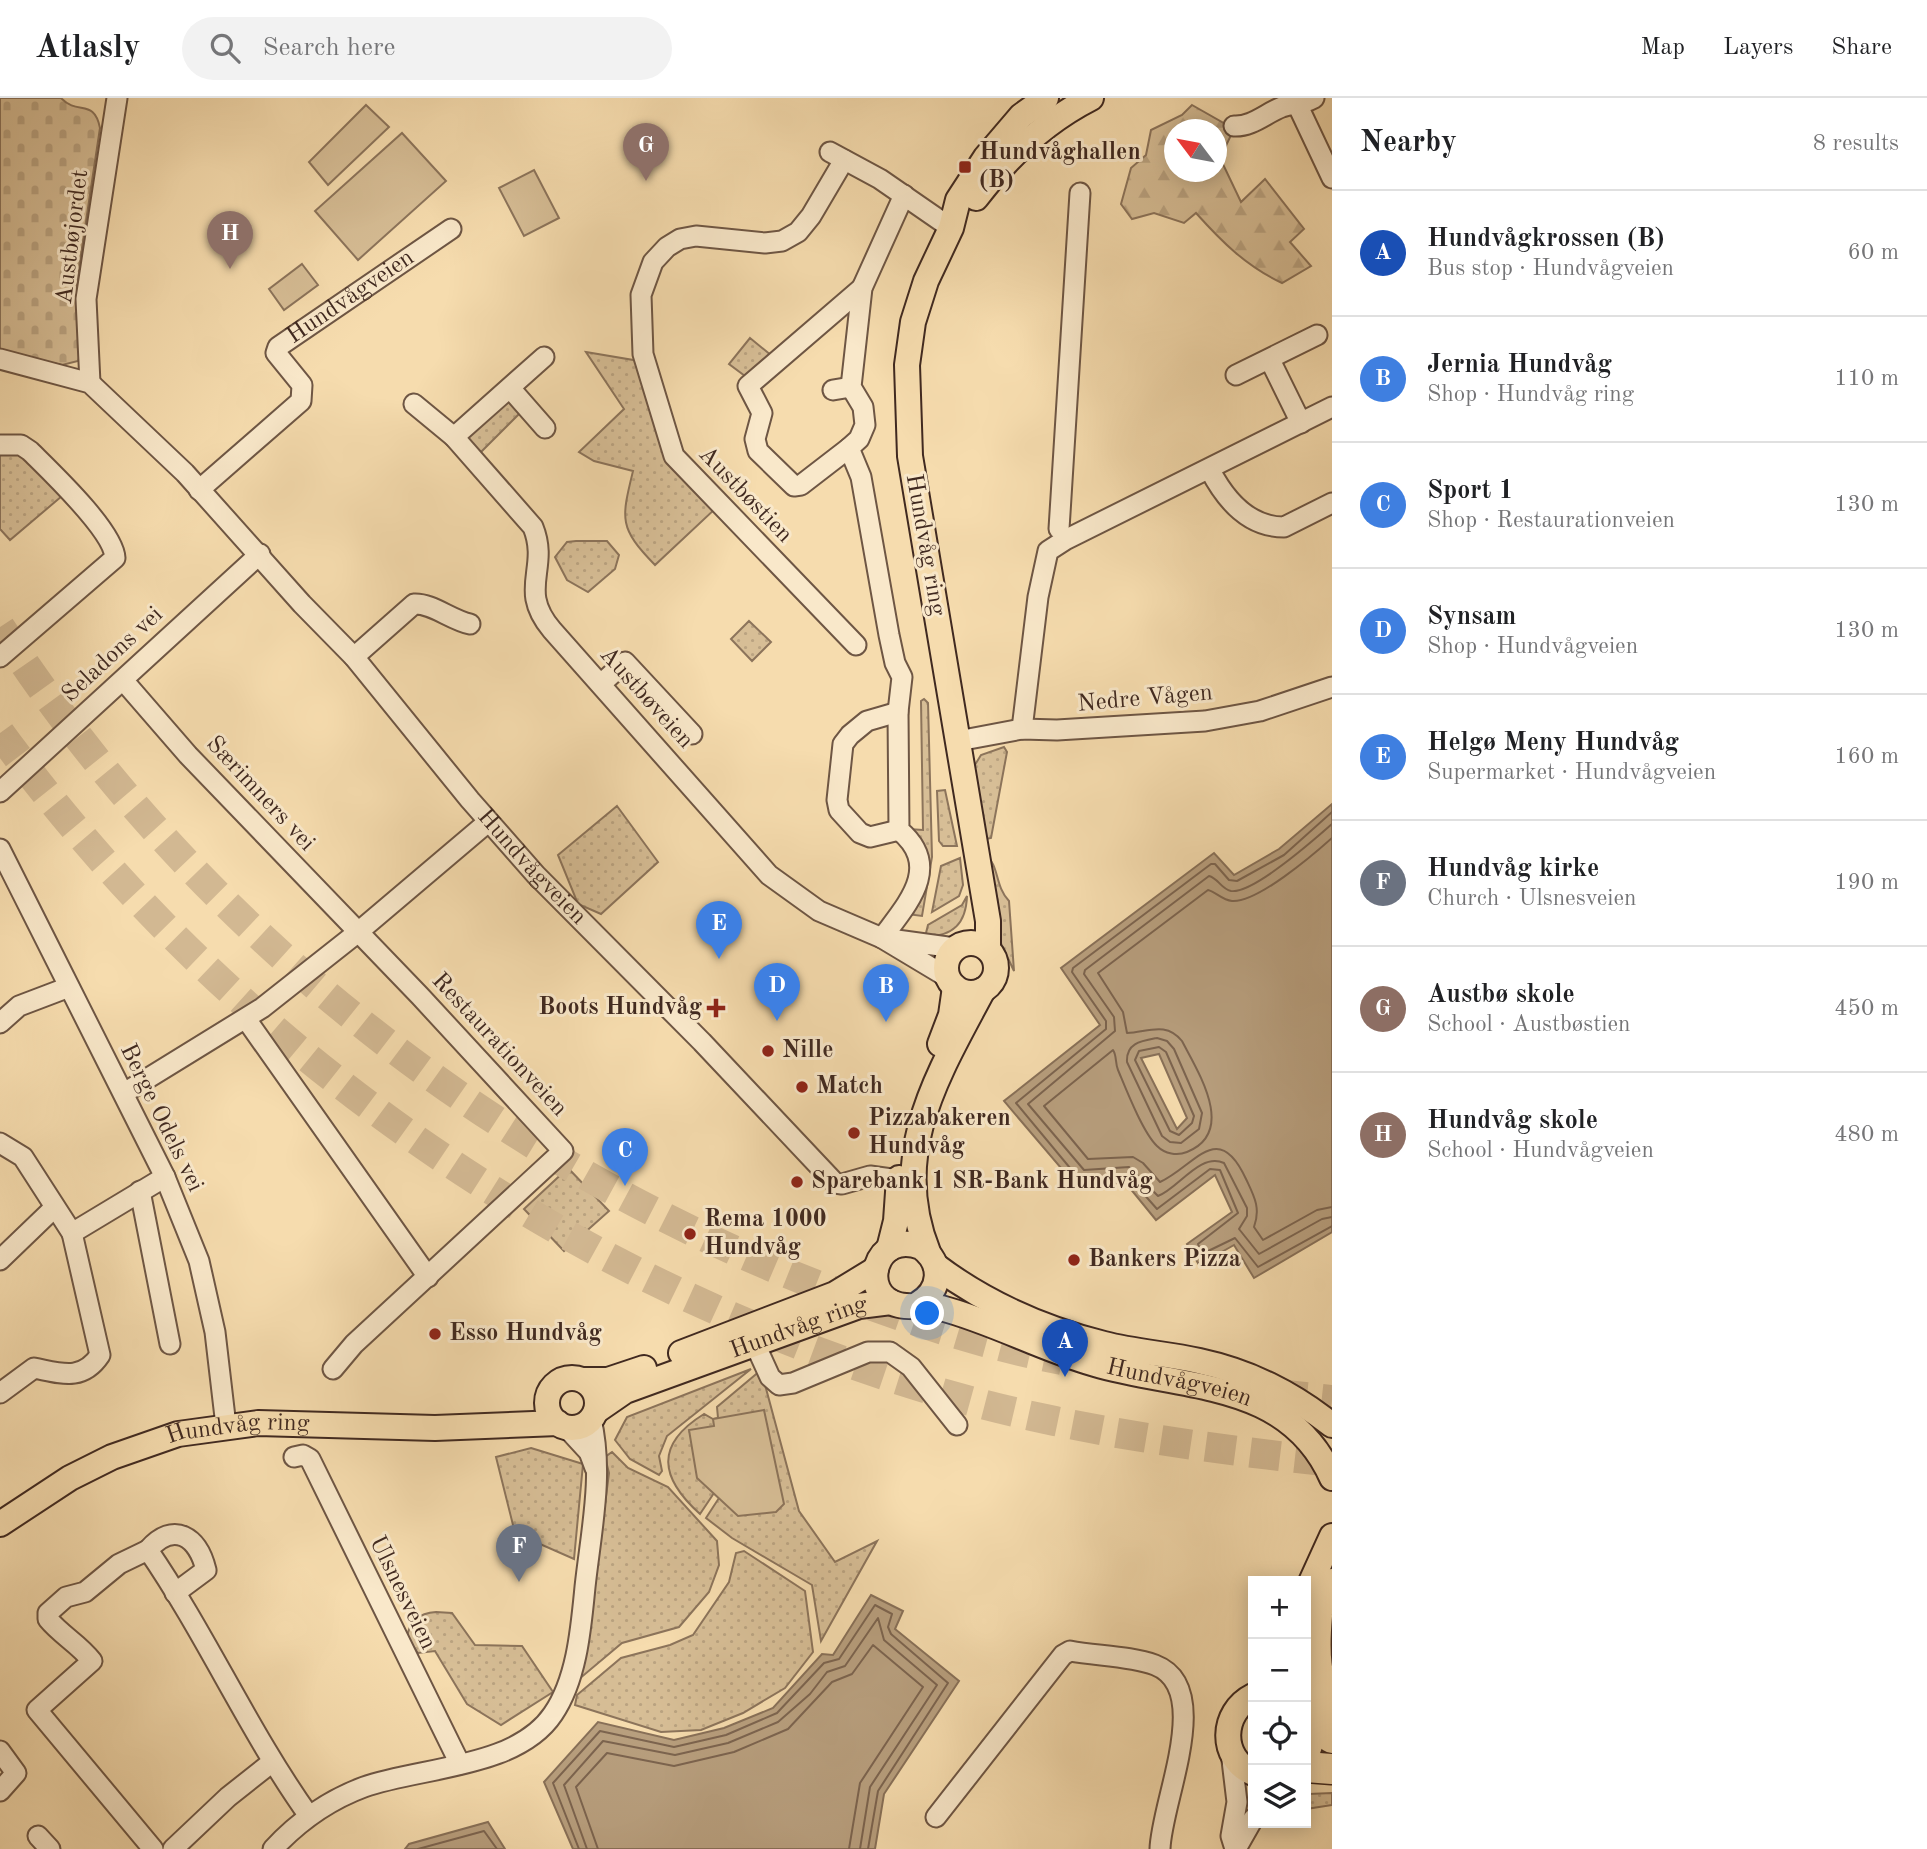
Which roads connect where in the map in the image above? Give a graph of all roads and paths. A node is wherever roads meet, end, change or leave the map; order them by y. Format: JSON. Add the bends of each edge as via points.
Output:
{"nodes":[{"id":1,"x":117,"y":98,"type":"edge"},
{"id":2,"x":1046,"y":98,"type":"edge"},
{"id":3,"x":1091,"y":98,"type":"edge"},
{"id":4,"x":1306,"y":102,"type":"edge"},
{"id":5,"x":1234,"y":126,"type":"dead end"},
{"id":6,"x":1332,"y":178,"type":"edge"},
{"id":7,"x":1080,"y":192,"type":"dead end"},
{"id":8,"x":904,"y":195,"type":"junction"},
{"id":9,"x":951,"y":228,"type":"junction"},
{"id":10,"x":451,"y":229,"type":"dead end"},
{"id":11,"x":862,"y":288,"type":"junction"},
{"id":12,"x":1317,"y":334,"type":"dead end"},
{"id":13,"x":544,"y":357,"type":"dead end"},
{"id":14,"x":0,"y":359,"type":"edge"},
{"id":15,"x":1270,"y":360,"type":"junction"},
{"id":16,"x":1236,"y":375,"type":"dead end"},
{"id":17,"x":90,"y":383,"type":"junction"},
{"id":18,"x":510,"y":388,"type":"junction"},
{"id":19,"x":414,"y":404,"type":"dead end"},
{"id":20,"x":1332,"y":407,"type":"edge"},
{"id":21,"x":779,"y":421,"type":"dead end"},
{"id":22,"x":1301,"y":423,"type":"junction"},
{"id":23,"x":759,"y":427,"type":"junction"},
{"id":24,"x":545,"y":428,"type":"dead end"},
{"id":25,"x":454,"y":437,"type":"junction"},
{"id":26,"x":0,"y":445,"type":"edge"},
{"id":27,"x":849,"y":448,"type":"junction"},
{"id":28,"x":1210,"y":470,"type":"junction"},
{"id":29,"x":199,"y":490,"type":"junction"},
{"id":30,"x":1332,"y":503,"type":"edge"},
{"id":31,"x":1059,"y":529,"type":"dead end"},
{"id":32,"x":260,"y":554,"type":"junction"},
{"id":33,"x":470,"y":624,"type":"dead end"},
{"id":34,"x":856,"y":645,"type":"dead end"},
{"id":35,"x":0,"y":657,"type":"edge"},
{"id":36,"x":354,"y":657,"type":"junction"},
{"id":37,"x":601,"y":684,"type":"junction"},
{"id":38,"x":129,"y":687,"type":"dead end"},
{"id":39,"x":1332,"y":687,"type":"edge"},
{"id":40,"x":898,"y":712,"type":"junction"},
{"id":41,"x":1022,"y":729,"type":"junction"},
{"id":42,"x":692,"y":734,"type":"dead end"},
{"id":43,"x":958,"y":741,"type":"junction"},
{"id":44,"x":0,"y":792,"type":"edge"},
{"id":45,"x":488,"y":822,"type":"junction"},
{"id":46,"x":899,"y":830,"type":"junction"},
{"id":47,"x":0,"y":849,"type":"edge"},
{"id":48,"x":977,"y":868,"type":"junction"},
{"id":49,"x":357,"y":933,"type":"junction"},
{"id":50,"x":882,"y":937,"type":"junction"},
{"id":51,"x":958,"y":946,"type":"junction"},
{"id":52,"x":988,"y":949,"type":"junction"},
{"id":53,"x":951,"y":982,"type":"junction"},
{"id":54,"x":69,"y":987,"type":"junction"},
{"id":55,"x":983,"y":990,"type":"junction"},
{"id":56,"x":246,"y":1019,"type":"junction"},
{"id":57,"x":0,"y":1023,"type":"edge"},
{"id":58,"x":124,"y":1093,"type":"junction"},
{"id":59,"x":6,"y":1147,"type":"edge"},
{"id":60,"x":165,"y":1177,"type":"junction"},
{"id":61,"x":899,"y":1180,"type":"junction"},
{"id":62,"x":140,"y":1191,"type":"junction"},
{"id":63,"x":54,"y":1208,"type":"junction"},
{"id":64,"x":72,"y":1233,"type":"junction"},
{"id":65,"x":0,"y":1259,"type":"edge"},
{"id":66,"x":882,"y":1259,"type":"junction"},
{"id":67,"x":932,"y":1259,"type":"junction"},
{"id":68,"x":428,"y":1277,"type":"junction"},
{"id":69,"x":891,"y":1302,"type":"junction"},
{"id":70,"x":918,"y":1304,"type":"junction"},
{"id":71,"x":170,"y":1344,"type":"dead end"},
{"id":72,"x":755,"y":1344,"type":"junction"},
{"id":73,"x":333,"y":1369,"type":"dead end"},
{"id":74,"x":583,"y":1380,"type":"junction"},
{"id":75,"x":0,"y":1393,"type":"edge"},
{"id":76,"x":548,"y":1397,"type":"junction"},
{"id":77,"x":593,"y":1415,"type":"junction"},
{"id":78,"x":498,"y":1424,"type":"junction"},
{"id":79,"x":957,"y":1424,"type":"dead end"},
{"id":80,"x":562,"y":1425,"type":"junction"},
{"id":81,"x":1332,"y":1425,"type":"edge"},
{"id":82,"x":226,"y":1426,"type":"junction"},
{"id":83,"x":294,"y":1457,"type":"dead end"},
{"id":84,"x":598,"y":1476,"type":"junction"},
{"id":85,"x":1332,"y":1478,"type":"edge"},
{"id":86,"x":0,"y":1524,"type":"edge"},
{"id":87,"x":1332,"y":1536,"type":"edge"},
{"id":88,"x":148,"y":1550,"type":"junction"},
{"id":89,"x":1332,"y":1581,"type":"edge"},
{"id":90,"x":175,"y":1593,"type":"junction"},
{"id":91,"x":1312,"y":1604,"type":"edge"},
{"id":92,"x":1308,"y":1639,"type":"edge"},
{"id":93,"x":1248,"y":1700,"type":"edge"},
{"id":94,"x":1315,"y":1718,"type":"edge"},
{"id":95,"x":1311,"y":1738,"type":"edge"},
{"id":96,"x":0,"y":1751,"type":"edge"},
{"id":97,"x":1231,"y":1752,"type":"junction"},
{"id":98,"x":271,"y":1763,"type":"junction"},
{"id":99,"x":460,"y":1764,"type":"junction"},
{"id":100,"x":1311,"y":1767,"type":"edge"},
{"id":101,"x":1332,"y":1769,"type":"edge"},
{"id":102,"x":1248,"y":1770,"type":"edge"},
{"id":103,"x":0,"y":1791,"type":"edge"},
{"id":104,"x":309,"y":1816,"type":"junction"},
{"id":105,"x":936,"y":1817,"type":"dead end"},
{"id":106,"x":1248,"y":1827,"type":"edge"},
{"id":107,"x":153,"y":1849,"type":"edge"},
{"id":108,"x":173,"y":1849,"type":"edge"},
{"id":109,"x":273,"y":1849,"type":"edge"},
{"id":110,"x":1160,"y":1849,"type":"edge"},
{"id":111,"x":1235,"y":1849,"type":"edge"}],
"edges":[{"from":1,"to":17,"type":"street","name":"Austbøjordet","via":[[86,299]]},
{"from":2,"to":9,"type":"main road","name":"Hundvåg ring","via":[[1021,116],[986,157],[958,200]]},
{"from":3,"to":9,"type":"main road","name":"Hundvåg ring","via":[[1037,131],[999,168]]},
{"from":4,"to":5,"type":"street"},
{"from":4,"to":6,"type":"street"},
{"from":7,"to":31,"type":"street"},
{"from":8,"to":9,"type":"street"},
{"from":8,"to":11,"type":"street"},
{"from":8,"to":34,"type":"street","name":"Austbøstien","via":[[837,156],[811,216],[798,232],[765,243],[696,236],[680,239],[653,262],[641,295],[643,354],[674,456]]},
{"from":9,"to":43,"type":"main road","name":"Hundvåg ring","via":[[926,281],[914,321],[906,410],[917,505]]},
{"from":10,"to":29,"type":"street","name":"Hundvågveien","via":[[278,347],[276,354],[302,385],[301,401]]},
{"from":11,"to":23,"type":"street","via":[[748,386],[762,413]]},
{"from":11,"to":27,"type":"street","via":[[842,389],[863,407],[865,425]]},
{"from":12,"to":15,"type":"street"},
{"from":13,"to":18,"type":"street"},
{"from":14,"to":17,"type":"street","name":"Hundvågveien"},
{"from":15,"to":16,"type":"street"},
{"from":15,"to":22,"type":"street"},
{"from":17,"to":29,"type":"street","name":"Hundvågveien"},
{"from":18,"to":24,"type":"street"},
{"from":18,"to":25,"type":"street"},
{"from":19,"to":25,"type":"street","name":"Austbøveien"},
{"from":20,"to":22,"type":"street"},
{"from":21,"to":23,"type":"street"},
{"from":22,"to":28,"type":"street"},
{"from":23,"to":27,"type":"street","via":[[755,439],[758,452],[794,486]]},
{"from":25,"to":37,"type":"street","name":"Austbøveien","via":[[533,527],[538,540],[537,611]]},
{"from":26,"to":35,"type":"street","via":[[22,445],[30,451],[99,528],[114,553],[94,577]]},
{"from":27,"to":40,"type":"street","via":[[861,477],[889,635],[902,677]]},
{"from":28,"to":30,"type":"street","via":[[1241,512],[1276,527]]},
{"from":28,"to":41,"type":"street","via":[[1048,551]]},
{"from":29,"to":32,"type":"street","name":"Hundvågveien"},
{"from":32,"to":36,"type":"street","name":"Hundvågveien"},
{"from":32,"to":44,"type":"street","name":"Seladons vei"},
{"from":33,"to":36,"type":"street","via":[[414,604]]},
{"from":36,"to":45,"type":"street","name":"Hundvågveien"},
{"from":37,"to":42,"type":"street","via":[[625,662]]},
{"from":37,"to":50,"type":"street","name":"Austbøveien","via":[[769,875],[819,911]]},
{"from":38,"to":49,"type":"street","name":"Særimners vei"},
{"from":39,"to":41,"type":"street","name":"Nedre Vågen","via":[[1260,711],[1205,721]]},
{"from":40,"to":46,"type":"street"},
{"from":40,"to":46,"type":"street","via":[[867,721],[850,735],[844,744],[837,800],[839,810],[860,833],[870,837]]},
{"from":41,"to":43,"type":"street","name":"Nedre Vågen"},
{"from":43,"to":48,"type":"main road","name":"Hundvåg ring"},
{"from":45,"to":49,"type":"street"},
{"from":45,"to":61,"type":"street","name":"Hundvågveien","via":[[835,1183],[870,1176]]},
{"from":46,"to":50,"type":"street","via":[[914,850],[921,874],[915,892]]},
{"from":47,"to":54,"type":"street","name":"Berge Odels vei"},
{"from":48,"to":51,"type":"main road","name":"Hundvåg ring","via":[[970,921]]},
{"from":48,"to":52,"type":"main road","name":"Hundvåg ring","via":[[988,921]]},
{"from":49,"to":56,"type":"street"},
{"from":49,"to":68,"type":"street","name":"Restaurationveien","via":[[563,1151]]},
{"from":50,"to":51,"type":"street","name":"Austbøveien"},
{"from":50,"to":53,"type":"street","name":"Austbøveien"},
{"from":51,"to":52,"type":"main road","via":[[978,943]]},
{"from":51,"to":53,"type":"main road","via":[[946,961]]},
{"from":52,"to":55,"type":"main road","via":[[996,971]]},
{"from":53,"to":55,"type":"main road","via":[[969,993]]},
{"from":53,"to":61,"type":"main road","via":[[946,1030],[908,1125]]},
{"from":54,"to":57,"type":"street","via":[[19,1006]]},
{"from":54,"to":58,"type":"street","name":"Berge Odels vei"},
{"from":55,"to":67,"type":"main road","via":[[931,1094],[915,1146],[914,1206]]},
{"from":56,"to":58,"type":"street"},
{"from":56,"to":68,"type":"street"},
{"from":58,"to":60,"type":"street","name":"Berge Odels vei"},
{"from":59,"to":63,"type":"street","via":[[23,1157]]},
{"from":60,"to":62,"type":"street"},
{"from":60,"to":82,"type":"street","name":"Berge Odels vei","via":[[199,1261],[215,1332]]},
{"from":61,"to":66,"type":"main road","via":[[897,1212]]},
{"from":62,"to":64,"type":"street"},
{"from":62,"to":71,"type":"street"},
{"from":63,"to":64,"type":"street"},
{"from":63,"to":65,"type":"street"},
{"from":64,"to":75,"type":"street","via":[[100,1355],[87,1369],[70,1376],[34,1368]]},
{"from":66,"to":67,"type":"main road","via":[[896,1245],[913,1244]]},
{"from":66,"to":69,"type":"main road","via":[[878,1288]]},
{"from":66,"to":74,"type":"main road","name":"Hundvåg ring","via":[[835,1294],[621,1377]]},
{"from":67,"to":70,"type":"main road","via":[[936,1284]]},
{"from":67,"to":81,"type":"main road","name":"Hundvågveien","via":[[978,1295],[1072,1335],[1207,1363],[1265,1382]]},
{"from":68,"to":73,"type":"street","name":"Restaurationveien"},
{"from":69,"to":70,"type":"main road"},
{"from":69,"to":72,"type":"main road","name":"Hundvåg ring","via":[[859,1306]]},
{"from":70,"to":85,"type":"main road","name":"Hundvågveien","via":[[965,1316],[1097,1365],[1214,1388],[1252,1401],[1309,1439]]},
{"from":72,"to":77,"type":"main road","name":"Hundvåg ring","via":[[625,1391]]},
{"from":72,"to":79,"type":"street","via":[[770,1377],[779,1385],[868,1352],[890,1352],[911,1367]]},
{"from":74,"to":76,"type":"main road","via":[[563,1380]]},
{"from":74,"to":77,"type":"main road","via":[[594,1390]]},
{"from":76,"to":78,"type":"main road","name":"Hundvåg ring"},
{"from":76,"to":80,"type":"main road","via":[[549,1411]]},
{"from":77,"to":80,"type":"main road","via":[[580,1426]]},
{"from":77,"to":84,"type":"street"},
{"from":78,"to":80,"type":"main road","name":"Hundvåg ring"},
{"from":78,"to":82,"type":"main road","name":"Hundvåg ring","via":[[435,1428],[291,1422]]},
{"from":80,"to":84,"type":"street","via":[[589,1452]]},
{"from":82,"to":86,"type":"main road","name":"Hundvåg ring","via":[[178,1434],[112,1457],[70,1478]]},
{"from":83,"to":99,"type":"street","name":"Ulsnesveien","via":[[310,1459]]},
{"from":84,"to":99,"type":"street","via":[[581,1624],[561,1702],[530,1738]]},
{"from":87,"to":91,"type":"main road"},
{"from":88,"to":90,"type":"street"},
{"from":88,"to":90,"type":"street","via":[[173,1534],[191,1540],[206,1570]]},
{"from":88,"to":107,"type":"street","via":[[119,1564],[85,1592],[66,1597],[48,1613],[55,1628],[76,1642],[92,1661],[37,1710]]},
{"from":89,"to":91,"type":"main road"},
{"from":90,"to":98,"type":"street"},
{"from":91,"to":92,"type":"main road"},
{"from":91,"to":94,"type":"highway","via":[[1319,1682]]},
{"from":93,"to":97,"type":"main road","via":[[1235,1710],[1229,1724]]},
{"from":94,"to":95,"type":"main road"},
{"from":96,"to":103,"type":"street","via":[[16,1773]]},
{"from":97,"to":102,"type":"main road"},
{"from":97,"to":111,"type":"street","via":[[1237,1802],[1231,1836]]},
{"from":98,"to":104,"type":"street"},
{"from":98,"to":108,"type":"street"},
{"from":99,"to":104,"type":"street","via":[[365,1787]]},
{"from":100,"to":101,"type":"highway"},
{"from":104,"to":109,"type":"street"},
{"from":105,"to":110,"type":"street","via":[[1070,1651],[1154,1665],[1178,1682],[1185,1709]]},
{"from":106,"to":111,"type":"street"}]}
